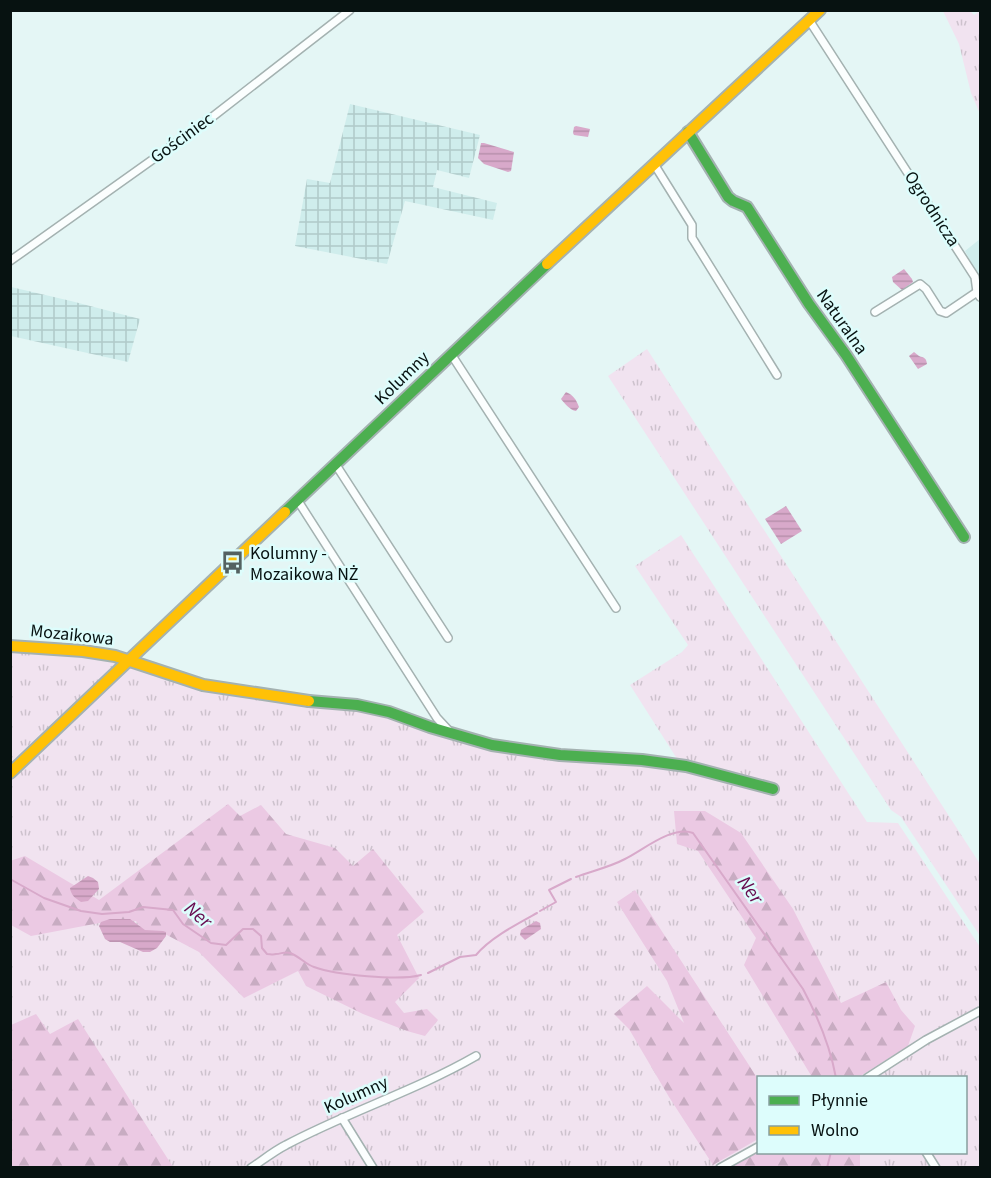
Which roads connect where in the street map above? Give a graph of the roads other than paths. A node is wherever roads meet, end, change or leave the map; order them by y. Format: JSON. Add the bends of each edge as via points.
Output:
{"nodes":[{"id":1,"x":350,"y":10,"type":"edge"},
{"id":2,"x":820,"y":10,"type":"edge"},
{"id":3,"x":809,"y":20,"type":"junction"},
{"id":4,"x":688,"y":132,"type":"junction"},
{"id":5,"x":654,"y":164,"type":"junction"},
{"id":6,"x":10,"y":261,"type":"edge"},
{"id":7,"x":979,"y":294,"type":"edge"},
{"id":8,"x":875,"y":312,"type":"dead end"},
{"id":9,"x":452,"y":354,"type":"junction"},
{"id":10,"x":777,"y":375,"type":"dead end"},
{"id":11,"x":336,"y":465,"type":"junction"},
{"id":12,"x":298,"y":501,"type":"junction"},
{"id":13,"x":964,"y":537,"type":"dead end"},
{"id":14,"x":616,"y":608,"type":"dead end"},
{"id":15,"x":448,"y":638,"type":"dead end"},
{"id":16,"x":10,"y":646,"type":"edge"},
{"id":17,"x":129,"y":661,"type":"junction"},
{"id":18,"x":450,"y":732,"type":"junction"},
{"id":19,"x":10,"y":773,"type":"edge"},
{"id":20,"x":773,"y":789,"type":"dead end"},
{"id":21,"x":981,"y":1011,"type":"edge"},
{"id":22,"x":476,"y":1056,"type":"dead end"},
{"id":23,"x":879,"y":1074,"type":"edge"},
{"id":24,"x":342,"y":1118,"type":"junction"},
{"id":25,"x":757,"y":1148,"type":"edge"},
{"id":26,"x":927,"y":1154,"type":"edge"},
{"id":27,"x":251,"y":1167,"type":"edge"},
{"id":28,"x":373,"y":1167,"type":"edge"},
{"id":29,"x":720,"y":1167,"type":"edge"},
{"id":30,"x":936,"y":1167,"type":"edge"}],
"edges":[{"from":1,"to":6,"type":"street","name":"Gościniec","via":[[211,118]]},
{"from":2,"to":3,"type":"street","name":"Kolumny"},
{"from":3,"to":4,"type":"street","name":"Kolumny"},
{"from":3,"to":7,"type":"street","name":"Ogrodnicza","via":[[975,277]]},
{"from":4,"to":5,"type":"street","name":"Kolumny"},
{"from":4,"to":13,"type":"street","name":"Naturalna","via":[[728,197],[747,207]]},
{"from":5,"to":9,"type":"street","name":"Kolumny"},
{"from":5,"to":10,"type":"street","via":[[693,225],[692,238]]},
{"from":7,"to":8,"type":"street","name":"Ogrodnicza","via":[[944,313],[920,284]]},
{"from":9,"to":11,"type":"street","name":"Kolumny"},
{"from":9,"to":14,"type":"street"},
{"from":11,"to":12,"type":"street","name":"Kolumny"},
{"from":11,"to":15,"type":"street"},
{"from":12,"to":17,"type":"street","name":"Kolumny"},
{"from":12,"to":18,"type":"street","via":[[437,718]]},
{"from":16,"to":17,"type":"street","name":"Mozaikowa","via":[[83,651]]},
{"from":17,"to":18,"type":"street","name":"Mozaikowa","via":[[203,685],[357,705]]},
{"from":17,"to":19,"type":"street","name":"Kolumny"},
{"from":18,"to":20,"type":"street","name":"Mozaikowa","via":[[498,746],[686,766]]},
{"from":21,"to":23,"type":"street","via":[[926,1040]]},
{"from":22,"to":24,"type":"street","name":"Kolumny","via":[[412,1089]]},
{"from":24,"to":27,"type":"street","name":"Kolumny"},
{"from":24,"to":28,"type":"street"},
{"from":25,"to":29,"type":"street"},
{"from":26,"to":30,"type":"street"}]}
